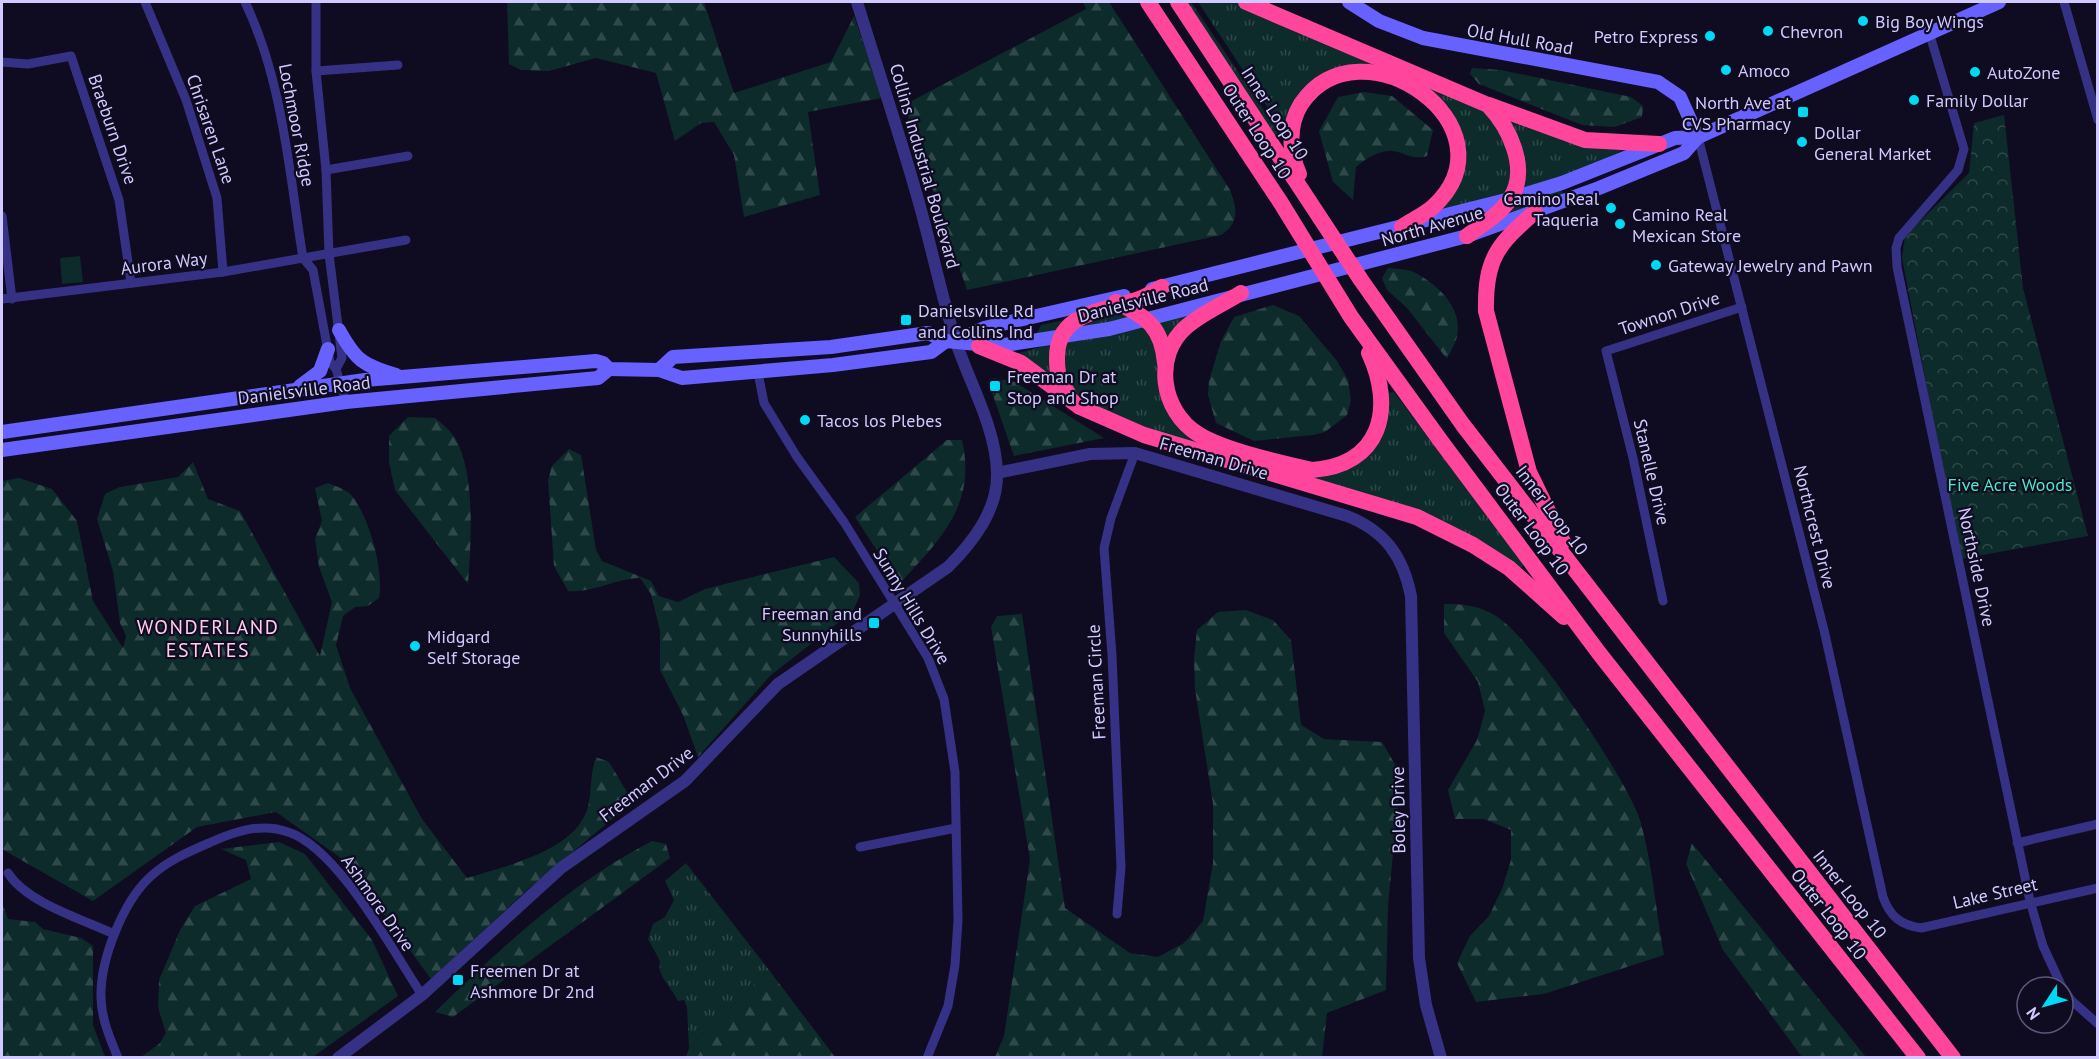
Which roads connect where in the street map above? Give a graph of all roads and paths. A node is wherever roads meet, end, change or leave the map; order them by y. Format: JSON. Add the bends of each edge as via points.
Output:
{"nodes":[{"id":1,"x":145,"y":2,"type":"edge"},
{"id":2,"x":245,"y":2,"type":"edge"},
{"id":3,"x":316,"y":2,"type":"edge"},
{"id":4,"x":857,"y":2,"type":"edge"},
{"id":5,"x":1148,"y":2,"type":"edge"},
{"id":6,"x":1178,"y":2,"type":"edge"},
{"id":7,"x":1246,"y":2,"type":"edge"},
{"id":8,"x":1349,"y":2,"type":"edge"},
{"id":9,"x":1999,"y":2,"type":"edge"},
{"id":10,"x":2064,"y":2,"type":"edge"},
{"id":11,"x":1929,"y":32,"type":"junction"},
{"id":12,"x":2,"y":62,"type":"edge"},
{"id":13,"x":398,"y":65,"type":"dead end"},
{"id":14,"x":316,"y":71,"type":"junction"},
{"id":15,"x":1488,"y":105,"type":"junction"},
{"id":16,"x":2097,"y":120,"type":"edge"},
{"id":17,"x":1698,"y":137,"type":"junction"},
{"id":18,"x":1659,"y":144,"type":"junction"},
{"id":19,"x":408,"y":156,"type":"dead end"},
{"id":20,"x":326,"y":170,"type":"junction"},
{"id":21,"x":1510,"y":199,"type":"junction"},
{"id":22,"x":1535,"y":212,"type":"junction"},
{"id":23,"x":2,"y":216,"type":"edge"},
{"id":24,"x":1319,"y":216,"type":"junction"},
{"id":25,"x":1395,"y":229,"type":"junction"},
{"id":26,"x":1467,"y":236,"type":"junction"},
{"id":27,"x":406,"y":240,"type":"dead end"},
{"id":28,"x":1328,"y":245,"type":"joint"},
{"id":29,"x":329,"y":254,"type":"junction"},
{"id":30,"x":303,"y":258,"type":"junction"},
{"id":31,"x":1337,"y":270,"type":"joint"},
{"id":32,"x":223,"y":272,"type":"junction"},
{"id":33,"x":131,"y":284,"type":"junction"},
{"id":34,"x":1162,"y":287,"type":"joint"},
{"id":35,"x":1241,"y":293,"type":"junction"},
{"id":36,"x":7,"y":299,"type":"edge"},
{"id":37,"x":1115,"y":301,"type":"junction"},
{"id":38,"x":1742,"y":307,"type":"junction"},
{"id":39,"x":1351,"y":317,"type":"junction"},
{"id":40,"x":1146,"y":319,"type":"junction"},
{"id":41,"x":339,"y":330,"type":"junction"},
{"id":42,"x":1060,"y":339,"type":"junction"},
{"id":43,"x":951,"y":341,"type":"junction"},
{"id":44,"x":979,"y":346,"type":"junction"},
{"id":45,"x":328,"y":349,"type":"junction"},
{"id":46,"x":1606,"y":351,"type":"joint"},
{"id":47,"x":1166,"y":367,"type":"junction"},
{"id":48,"x":336,"y":369,"type":"junction"},
{"id":49,"x":609,"y":369,"type":"junction"},
{"id":50,"x":659,"y":370,"type":"junction"},
{"id":51,"x":758,"y":373,"type":"junction"},
{"id":52,"x":404,"y":377,"type":"junction"},
{"id":53,"x":341,"y":383,"type":"junction"},
{"id":54,"x":294,"y":390,"type":"junction"},
{"id":55,"x":346,"y":402,"type":"junction"},
{"id":56,"x":1080,"y":407,"type":"junction"},
{"id":57,"x":2,"y":432,"type":"edge"},
{"id":58,"x":2,"y":450,"type":"edge"},
{"id":59,"x":1135,"y":453,"type":"junction"},
{"id":60,"x":997,"y":473,"type":"junction"},
{"id":61,"x":1401,"y":562,"type":"joint"},
{"id":62,"x":1663,"y":601,"type":"dead end"},
{"id":63,"x":895,"y":605,"type":"junction"},
{"id":64,"x":1617,"y":626,"type":"junction"},
{"id":65,"x":1599,"y":653,"type":"junction"},
{"id":66,"x":2097,"y":824,"type":"edge"},
{"id":67,"x":956,"y":828,"type":"junction"},
{"id":68,"x":2017,"y":843,"type":"junction"},
{"id":69,"x":860,"y":847,"type":"dead end"},
{"id":70,"x":8,"y":873,"type":"dead end"},
{"id":71,"x":2097,"y":888,"type":"edge"},
{"id":72,"x":2030,"y":901,"type":"junction"},
{"id":73,"x":1117,"y":914,"type":"dead end"},
{"id":74,"x":1900,"y":922,"type":"joint"},
{"id":75,"x":114,"y":934,"type":"junction"},
{"id":76,"x":2057,"y":975,"type":"edge"},
{"id":77,"x":422,"y":994,"type":"junction"},
{"id":78,"x":2075,"y":1004,"type":"edge"},
{"id":79,"x":2097,"y":1024,"type":"edge"},
{"id":80,"x":118,"y":1058,"type":"edge"},
{"id":81,"x":338,"y":1058,"type":"edge"},
{"id":82,"x":927,"y":1058,"type":"edge"},
{"id":83,"x":1441,"y":1058,"type":"edge"},
{"id":84,"x":1918,"y":1058,"type":"edge"},
{"id":85,"x":1953,"y":1058,"type":"edge"}],
"edges":[{"from":1,"to":32,"type":"street","name":"Chrisaren Lane","via":[[186,100],[217,198]]},
{"from":2,"to":30,"type":"street","name":"Lochmoor Ridge","via":[[274,78]]},
{"from":3,"to":14,"type":"street"},
{"from":4,"to":43,"type":"street","name":"Collins Industrial Boulevard","via":[[915,188]]},
{"from":5,"to":39,"type":"highway","name":"Outer Loop 10"},
{"from":6,"to":24,"type":"highway","name":"Inner Loop 10"},
{"from":7,"to":15,"type":"highway"},
{"from":8,"to":17,"type":"main road","name":"Old Hull Road","via":[[1379,21],[1423,38],[1658,82],[1680,97]]},
{"from":9,"to":11,"type":"main road","name":"North Avenue"},
{"from":10,"to":16,"type":"street"},
{"from":11,"to":17,"type":"main road","name":"North Avenue"},
{"from":11,"to":68,"type":"street","name":"Northside Drive","via":[[1964,149],[1963,160],[1899,238],[1898,267]]},
{"from":12,"to":33,"type":"street","name":"Braeburn Drive","via":[[28,63],[71,56],[119,200]]},
{"from":13,"to":14,"type":"street"},
{"from":14,"to":20,"type":"street"},
{"from":15,"to":18,"type":"highway","via":[[1585,140]]},
{"from":15,"to":21,"type":"highway","via":[[1515,147],[1516,178]]},
{"from":17,"to":18,"type":"main road","name":"North Avenue","via":[[1675,138]]},
{"from":17,"to":22,"type":"main road","name":"North Avenue","via":[[1684,153]]},
{"from":17,"to":38,"type":"street","name":"Northcrest Drive"},
{"from":18,"to":21,"type":"main road","name":"North Avenue"},
{"from":19,"to":20,"type":"street"},
{"from":20,"to":29,"type":"street"},
{"from":21,"to":25,"type":"main road","name":"North Avenue"},
{"from":21,"to":26,"type":"highway"},
{"from":22,"to":26,"type":"main road","name":"North Avenue"},
{"from":22,"to":64,"type":"highway","via":[[1504,239],[1491,263],[1486,287],[1488,324],[1529,472],[1554,528]]},
{"from":23,"to":36,"type":"street"},
{"from":24,"to":25,"type":"highway","via":[[1295,165],[1293,121],[1318,85],[1332,76],[1364,70],[1424,93],[1444,112],[1455,131],[1459,155],[1444,195],[1433,207]]},
{"from":24,"to":64,"type":"highway","name":"Inner Loop 10","via":[[1463,425]]},
{"from":25,"to":28,"type":"main road","name":"North Avenue"},
{"from":26,"to":31,"type":"main road","name":"North Avenue"},
{"from":27,"to":29,"type":"street","name":"Aurora Way"},
{"from":28,"to":34,"type":"main road","name":"Danielsville Road"},
{"from":29,"to":30,"type":"street","name":"Aurora Way"},
{"from":29,"to":41,"type":"street"},
{"from":30,"to":32,"type":"street","name":"Aurora Way"},
{"from":30,"to":45,"type":"street","name":"Lochmoor Ridge","via":[[313,270]]},
{"from":31,"to":35,"type":"main road","name":"Danielsville Road"},
{"from":32,"to":33,"type":"street","name":"Aurora Way"},
{"from":33,"to":36,"type":"street","name":"Aurora Way"},
{"from":34,"to":37,"type":"highway","via":[[1141,298]]},
{"from":35,"to":40,"type":"main road","name":"Danielsville Road"},
{"from":35,"to":47,"type":"highway","via":[[1186,326],[1172,346]]},
{"from":37,"to":40,"type":"highway"},
{"from":37,"to":42,"type":"highway","via":[[1082,315],[1069,324]]},
{"from":37,"to":43,"type":"main road","name":"Danielsville Road","via":[[984,328]]},
{"from":38,"to":46,"type":"street","name":"Townon Drive"},
{"from":38,"to":74,"type":"street","name":"Northcrest Drive","via":[[1824,630],[1882,897],[1888,912]]},
{"from":39,"to":47,"type":"highway","via":[[1377,372],[1382,409],[1375,432],[1363,449],[1347,461],[1325,469],[1291,465],[1199,435],[1184,422],[1171,402]]},
{"from":39,"to":65,"type":"highway","name":"Outer Loop 10"},
{"from":40,"to":42,"type":"main road","name":"Danielsville Road"},
{"from":40,"to":47,"type":"highway","via":[[1163,345]]},
{"from":41,"to":48,"type":"street","via":[[342,358]]},
{"from":41,"to":52,"type":"main road","via":[[360,362]]},
{"from":42,"to":44,"type":"main road","name":"Danielsville Road"},
{"from":42,"to":56,"type":"highway","via":[[1056,351],[1060,383]]},
{"from":43,"to":44,"type":"main road","name":"Danielsville Road"},
{"from":43,"to":50,"type":"main road","name":"Danielsville Road","via":[[928,333],[831,347],[673,357]]},
{"from":43,"to":51,"type":"main road","name":"Danielsville Road","via":[[931,352]]},
{"from":43,"to":60,"type":"street","name":"Freeman Drive","via":[[988,428]]},
{"from":44,"to":56,"type":"highway","via":[[1021,363]]},
{"from":45,"to":48,"type":"street","name":"Lochmoor Ridge","via":[[330,363]]},
{"from":45,"to":54,"type":"main road","via":[[316,376]]},
{"from":46,"to":62,"type":"street","name":"Stanelle Drive"},
{"from":48,"to":53,"type":"street","name":"Lochmoor Ridge"},
{"from":49,"to":50,"type":"main road","name":"Danielsville Road"},
{"from":49,"to":52,"type":"main road","name":"Danielsville Road","via":[[596,361]]},
{"from":49,"to":55,"type":"main road","name":"Danielsville Road","via":[[598,378]]},
{"from":50,"to":51,"type":"main road","name":"Danielsville Road","via":[[682,378]]},
{"from":51,"to":63,"type":"street","name":"Sunny Hills Drive","via":[[764,403]]},
{"from":52,"to":53,"type":"main road","name":"Danielsville Road"},
{"from":53,"to":54,"type":"main road","name":"Danielsville Road"},
{"from":53,"to":55,"type":"street","name":"Lochmoor Ridge"},
{"from":54,"to":57,"type":"main road","name":"Danielsville Road"},
{"from":55,"to":58,"type":"main road","name":"Danielsville Road"},
{"from":56,"to":65,"type":"highway","via":[[1144,435],[1417,517],[1509,568]]},
{"from":59,"to":60,"type":"street","name":"Freeman Drive","via":[[1090,454]]},
{"from":59,"to":61,"type":"street","name":"Freeman Drive","via":[[1360,521],[1382,536]]},
{"from":59,"to":73,"type":"street","name":"Freeman Circle","via":[[1104,548],[1121,867]]},
{"from":60,"to":63,"type":"street","name":"Freeman Drive","via":[[996,491],[988,511],[967,547],[948,567]]},
{"from":61,"to":83,"type":"street","name":"Boley Drive","via":[[1411,596],[1419,957],[1423,994]]},
{"from":63,"to":67,"type":"street","name":"Sunny Hills Drive","via":[[928,658],[944,699],[956,772]]},
{"from":63,"to":77,"type":"street","name":"Freeman Drive","via":[[778,684],[698,770],[546,880]]},
{"from":64,"to":85,"type":"highway","name":"Inner Loop 10"},
{"from":65,"to":84,"type":"highway","name":"Outer Loop 10"},
{"from":66,"to":68,"type":"street"},
{"from":67,"to":69,"type":"street"},
{"from":67,"to":82,"type":"street","name":"Sunny Hills Drive","via":[[955,965],[948,1006]]},
{"from":68,"to":72,"type":"street","name":"Northside Drive"},
{"from":70,"to":75,"type":"street","via":[[30,896]]},
{"from":71,"to":72,"type":"street","name":"Lake Street"},
{"from":72,"to":74,"type":"street","name":"Lake Street","via":[[1921,928]]},
{"from":72,"to":76,"type":"street","name":"Northside Drive","via":[[2043,946]]},
{"from":75,"to":77,"type":"street","name":"Ashmore Drive","via":[[138,889],[166,864],[220,838],[270,828],[303,839],[342,874]]},
{"from":75,"to":80,"type":"street","name":"Ashmore Drive","via":[[100,996]]},
{"from":77,"to":81,"type":"street","name":"Freeman Drive"},
{"from":78,"to":79,"type":"street","name":"Northside Drive"}]}
